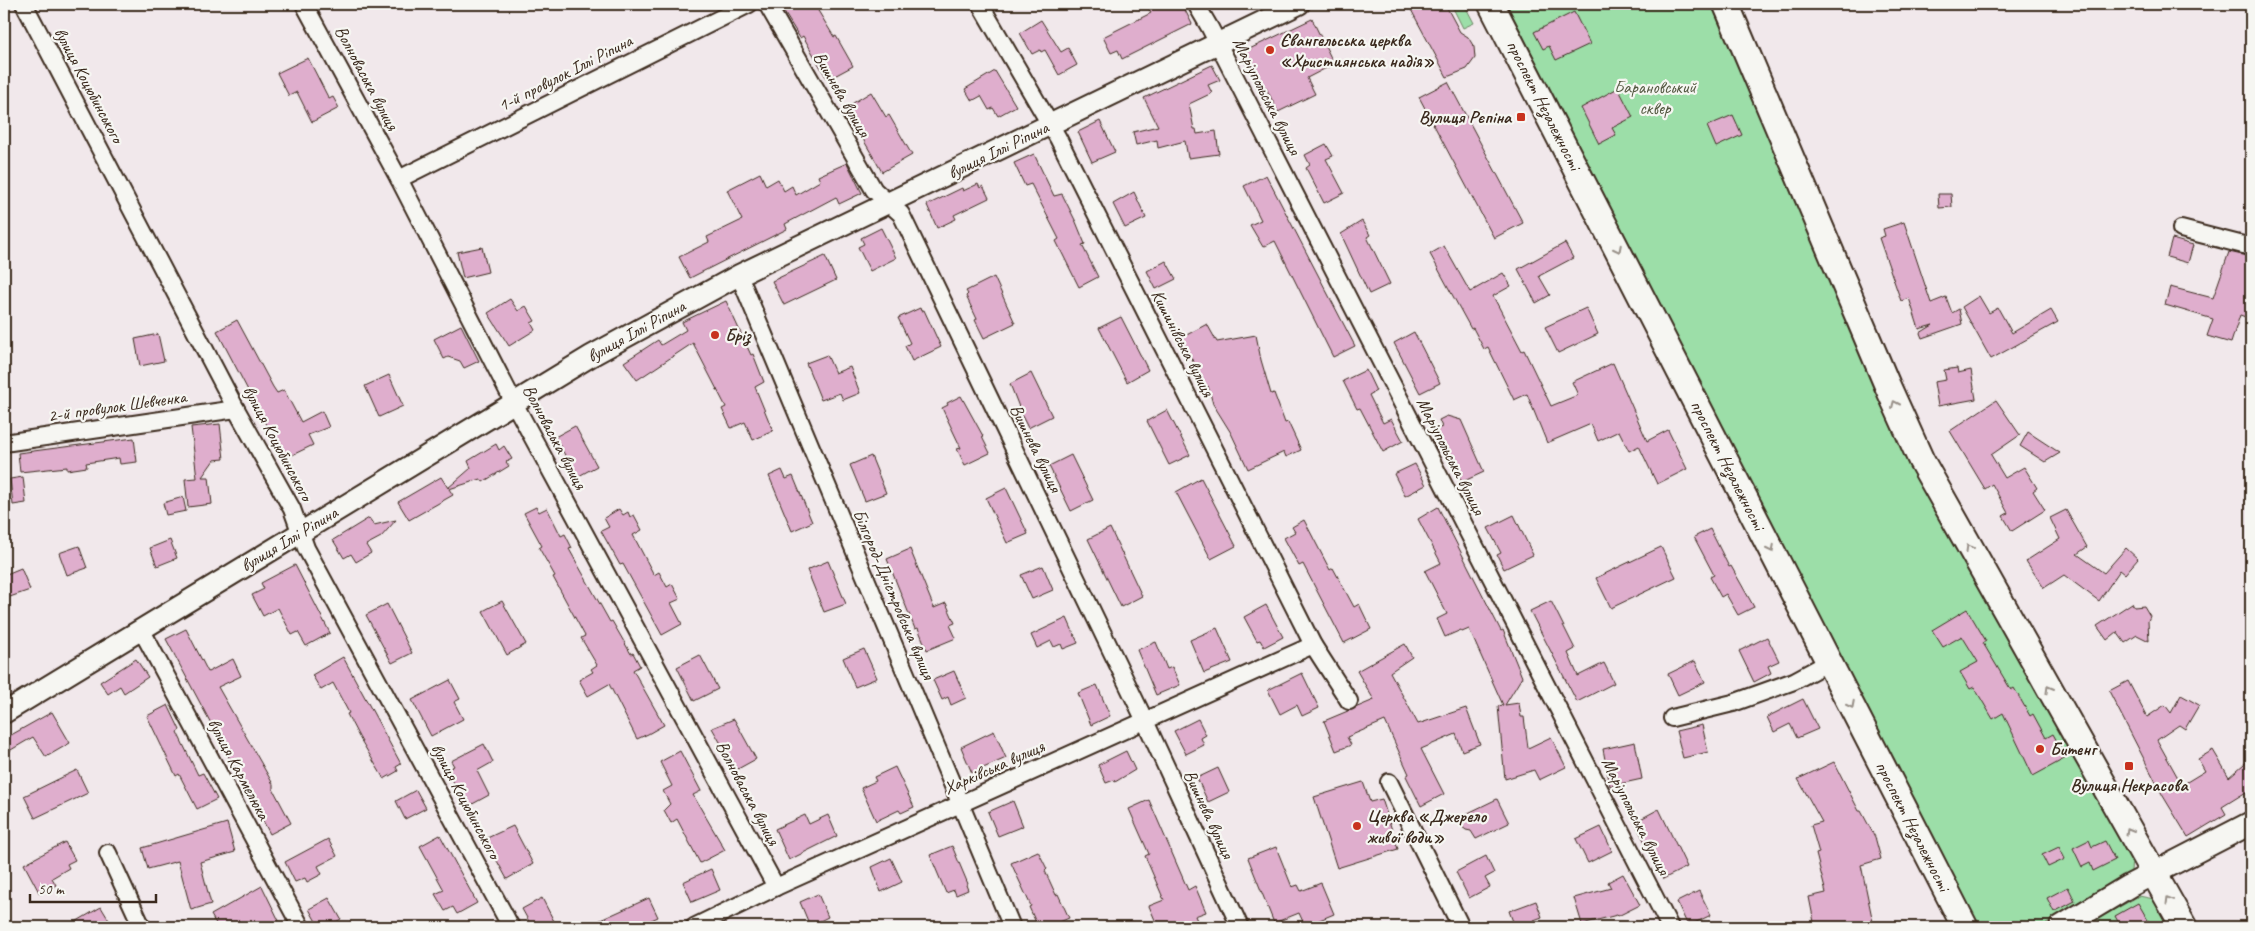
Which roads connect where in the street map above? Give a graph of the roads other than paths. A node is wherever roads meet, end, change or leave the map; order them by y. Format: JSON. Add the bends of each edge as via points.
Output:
{"nodes":[{"id":1,"x":24,"y":4,"type":"edge"},
{"id":2,"x":304,"y":4,"type":"edge"},
{"id":3,"x":748,"y":4,"type":"edge"},
{"id":4,"x":767,"y":4,"type":"edge"},
{"id":5,"x":980,"y":4,"type":"edge"},
{"id":6,"x":1196,"y":4,"type":"edge"},
{"id":7,"x":1298,"y":4,"type":"edge"},
{"id":8,"x":1491,"y":4,"type":"edge"},
{"id":9,"x":1726,"y":4,"type":"edge"},
{"id":10,"x":1217,"y":43,"type":"junction"},
{"id":11,"x":1051,"y":124,"type":"junction"},
{"id":12,"x":399,"y":179,"type":"junction"},
{"id":13,"x":888,"y":203,"type":"junction"},
{"id":14,"x":2182,"y":229,"type":"dead end"},
{"id":15,"x":2251,"y":247,"type":"edge"},
{"id":16,"x":740,"y":275,"type":"junction"},
{"id":17,"x":514,"y":403,"type":"junction"},
{"id":18,"x":236,"y":409,"type":"junction"},
{"id":19,"x":4,"y":443,"type":"edge"},
{"id":20,"x":301,"y":532,"type":"junction"},
{"id":21,"x":141,"y":629,"type":"junction"},
{"id":22,"x":1313,"y":645,"type":"junction"},
{"id":23,"x":1829,"y":662,"type":"junction"},
{"id":24,"x":1349,"y":701,"type":"dead end"},
{"id":25,"x":4,"y":713,"type":"edge"},
{"id":26,"x":1672,"y":718,"type":"dead end"},
{"id":27,"x":1145,"y":721,"type":"junction"},
{"id":28,"x":1389,"y":782,"type":"dead end"},
{"id":29,"x":960,"y":805,"type":"junction"},
{"id":30,"x":2251,"y":823,"type":"edge"},
{"id":31,"x":108,"y":853,"type":"dead end"},
{"id":32,"x":2154,"y":873,"type":"junction"},
{"id":33,"x":776,"y":887,"type":"junction"},
{"id":34,"x":142,"y":927,"type":"edge"},
{"id":35,"x":301,"y":927,"type":"edge"},
{"id":36,"x":511,"y":927,"type":"edge"},
{"id":37,"x":694,"y":927,"type":"edge"},
{"id":38,"x":1012,"y":927,"type":"edge"},
{"id":39,"x":1240,"y":927,"type":"edge"},
{"id":40,"x":1461,"y":927,"type":"edge"},
{"id":41,"x":1670,"y":927,"type":"edge"},
{"id":42,"x":1965,"y":927,"type":"edge"},
{"id":43,"x":2061,"y":927,"type":"edge"},
{"id":44,"x":2184,"y":927,"type":"edge"}],
"edges":[{"from":1,"to":18,"type":"street","name":"вулиця Коцюбинського"},
{"from":2,"to":12,"type":"street","name":"Волноваська вулиця"},
{"from":3,"to":12,"type":"street","name":"1-й провулок Іллі Ріпина"},
{"from":4,"to":13,"type":"street","name":"Вишнева вулиця","via":[[874,190]]},
{"from":5,"to":11,"type":"street","name":"Кишинівська вулиця"},
{"from":6,"to":10,"type":"street","name":"Маріупольська вулиця"},
{"from":7,"to":10,"type":"street","name":"вулиця Іллі Ріпина"},
{"from":8,"to":23,"type":"main road","name":"проспект Незалежності","one_way":true},
{"from":32,"to":9,"type":"main road","one_way":true,"via":[[1921,460]]},
{"from":10,"to":11,"type":"street","name":"вулиця Іллі Ріпина"},
{"from":10,"to":41,"type":"street","name":"Маріупольська вулиця"},
{"from":11,"to":13,"type":"street","name":"вулиця Іллі Ріпина"},
{"from":11,"to":22,"type":"street","name":"Кишинівська вулиця"},
{"from":12,"to":17,"type":"street","name":"Волноваська вулиця"},
{"from":13,"to":16,"type":"street","name":"вулиця Іллі Ріпина"},
{"from":13,"to":27,"type":"street","name":"Вишнева вулиця","via":[[901,214]]},
{"from":14,"to":15,"type":"street"},
{"from":16,"to":17,"type":"street","name":"вулиця Іллі Ріпина","via":[[670,311]]},
{"from":16,"to":29,"type":"street","name":"Білгород-Дністровська вулиця"},
{"from":17,"to":20,"type":"street","name":"вулиця Іллі Ріпина"},
{"from":17,"to":33,"type":"street","name":"Волноваська вулиця"},
{"from":18,"to":19,"type":"street","name":"2-й провулок Шевченка"},
{"from":18,"to":20,"type":"street","name":"вулиця Коцюбинського","via":[[292,509]]},
{"from":20,"to":21,"type":"street","name":"вулиця Іллі Ріпина"},
{"from":20,"to":36,"type":"street","name":"вулиця Коцюбинського","via":[[306,548]]},
{"from":21,"to":25,"type":"street","name":"вулиця Іллі Ріпина"},
{"from":21,"to":35,"type":"street","name":"вулиця Кармелюка"},
{"from":22,"to":24,"type":"street","name":"Кишинівська вулиця"},
{"from":22,"to":27,"type":"street","name":"Харківська вулиця"},
{"from":23,"to":26,"type":"street","via":[[1794,681],[1733,703]]},
{"from":23,"to":42,"type":"main road","name":"проспект Незалежності","one_way":true},
{"from":27,"to":29,"type":"street","name":"Харківська вулиця"},
{"from":27,"to":39,"type":"street","name":"Вишнева вулиця"},
{"from":28,"to":40,"type":"street"},
{"from":29,"to":33,"type":"street","name":"Харківська вулиця"},
{"from":29,"to":38,"type":"street","name":"Білгород-Дністровська вулиця"},
{"from":30,"to":32,"type":"main road"},
{"from":31,"to":34,"type":"street"},
{"from":32,"to":43,"type":"main road"},
{"from":44,"to":32,"type":"main road","one_way":true},
{"from":33,"to":37,"type":"street","name":"Харківська вулиця"}]}
